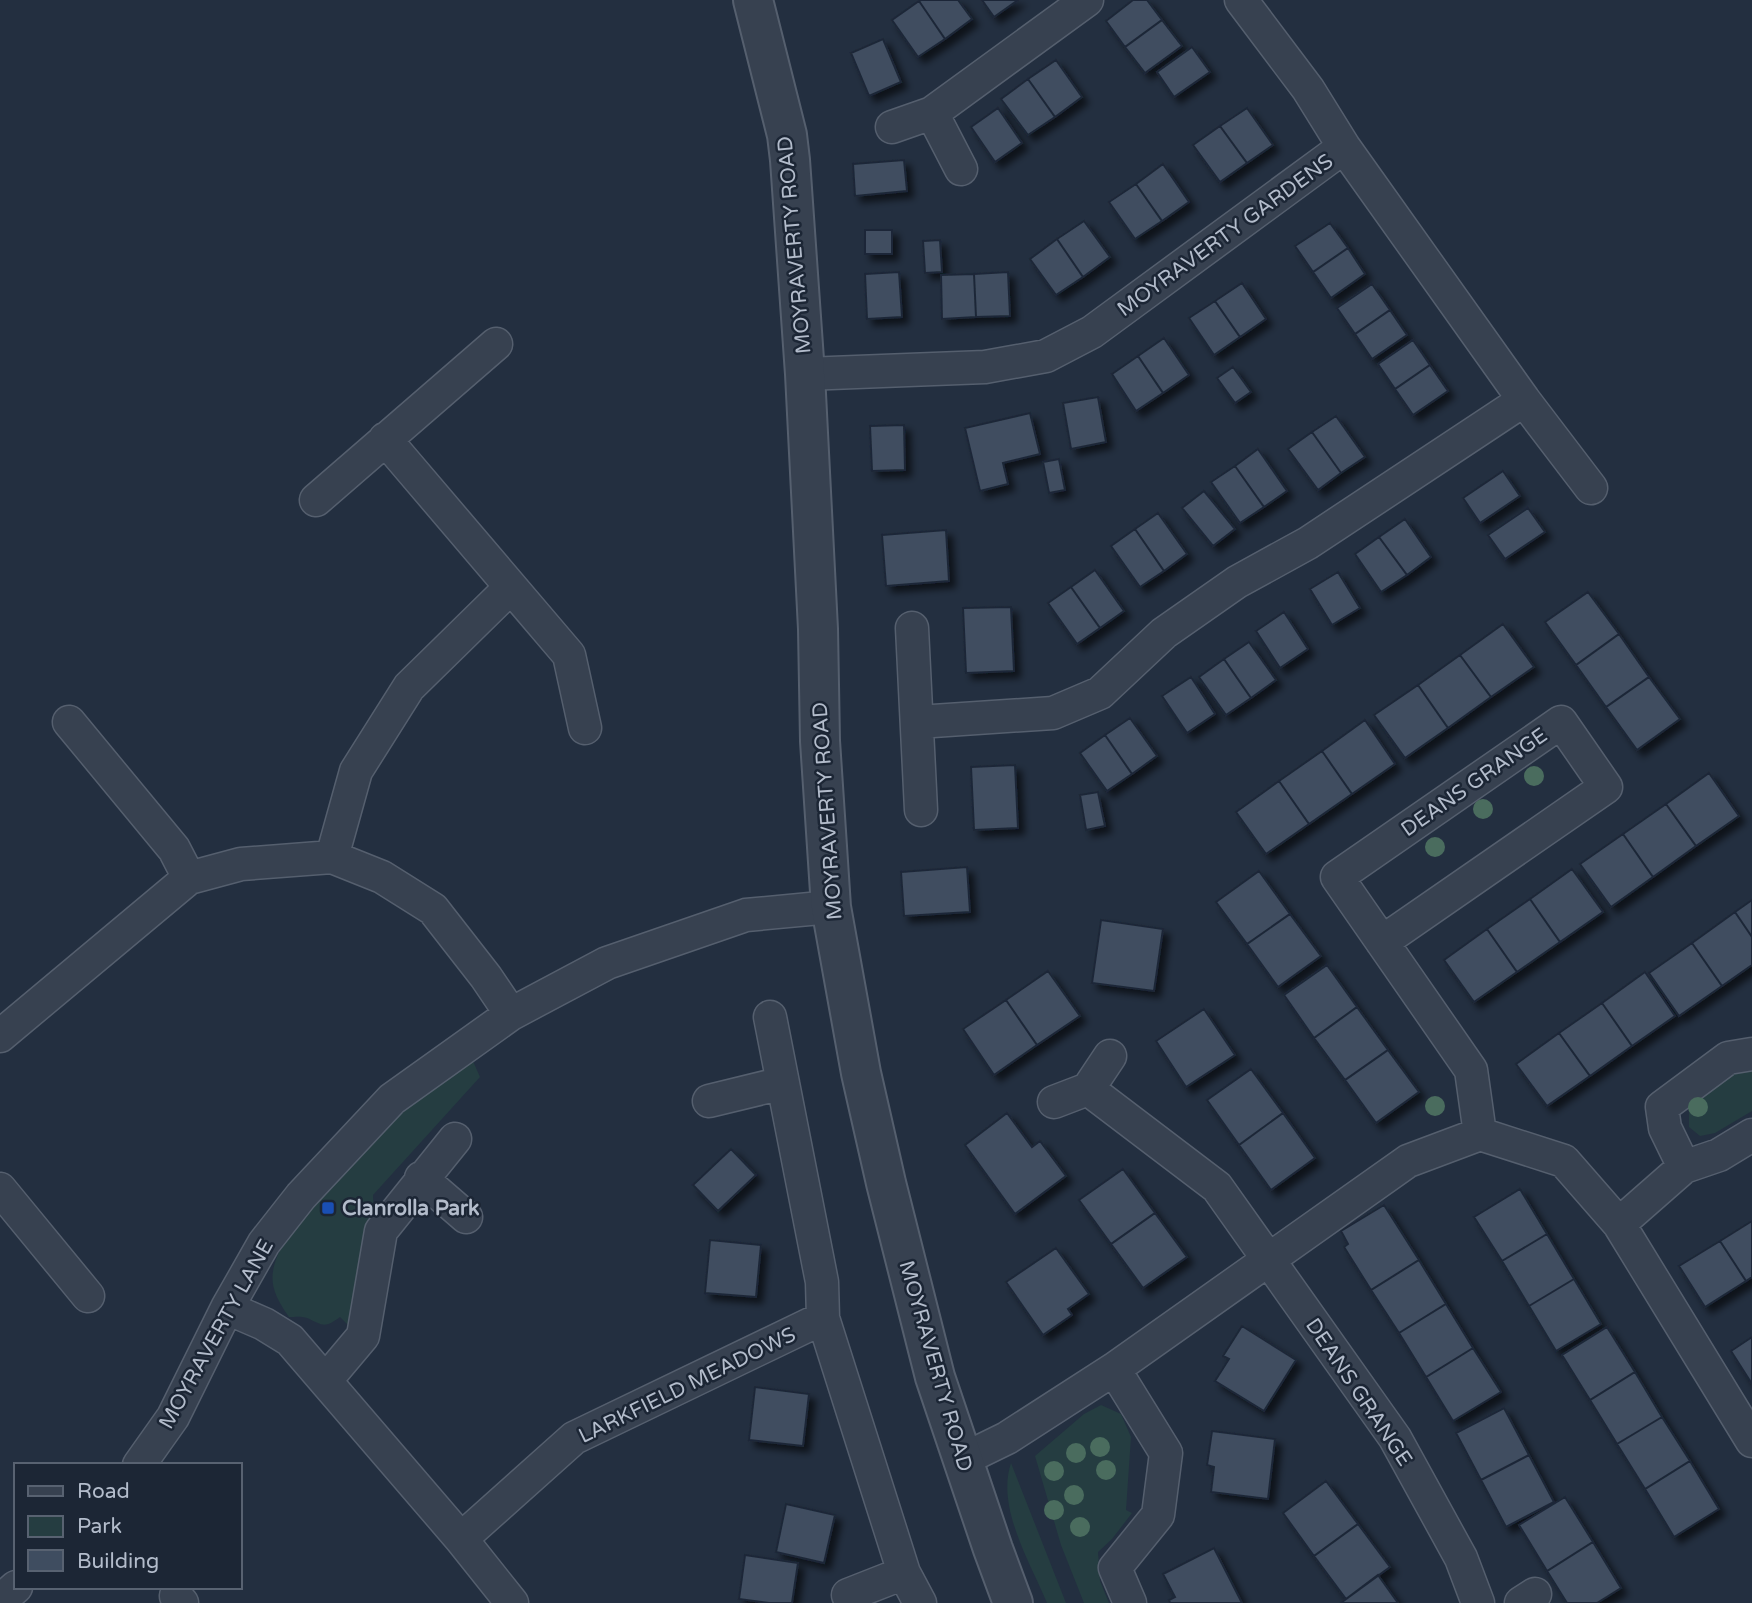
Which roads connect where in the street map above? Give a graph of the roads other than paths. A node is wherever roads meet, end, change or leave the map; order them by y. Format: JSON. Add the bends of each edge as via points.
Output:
{"nodes":[{"id":1,"x":753,"y":0,"type":"edge"},
{"id":2,"x":1087,"y":0,"type":"edge"},
{"id":3,"x":1241,"y":0,"type":"edge"},
{"id":4,"x":932,"y":113,"type":"junction"},
{"id":5,"x":892,"y":127,"type":"dead end"},
{"id":6,"x":1344,"y":147,"type":"junction"},
{"id":7,"x":961,"y":169,"type":"dead end"},
{"id":8,"x":496,"y":344,"type":"dead end"},
{"id":9,"x":805,"y":374,"type":"junction"},
{"id":10,"x":1524,"y":400,"type":"junction"},
{"id":11,"x":385,"y":439,"type":"junction"},
{"id":12,"x":1591,"y":488,"type":"dead end"},
{"id":13,"x":316,"y":500,"type":"dead end"},
{"id":14,"x":511,"y":587,"type":"junction"},
{"id":15,"x":912,"y":628,"type":"dead end"},
{"id":16,"x":69,"y":722,"type":"dead end"},
{"id":17,"x":918,"y":722,"type":"junction"},
{"id":18,"x":585,"y":728,"type":"dead end"},
{"id":19,"x":921,"y":810,"type":"dead end"},
{"id":20,"x":332,"y":857,"type":"junction"},
{"id":21,"x":189,"y":878,"type":"junction"},
{"id":22,"x":831,"y":907,"type":"junction"},
{"id":23,"x":1382,"y":942,"type":"junction"},
{"id":24,"x":511,"y":1014,"type":"junction"},
{"id":25,"x":770,"y":1017,"type":"dead end"},
{"id":26,"x":0,"y":1036,"type":"edge"},
{"id":27,"x":1752,"y":1054,"type":"edge"},
{"id":28,"x":1110,"y":1056,"type":"dead end"},
{"id":29,"x":783,"y":1083,"type":"junction"},
{"id":30,"x":1088,"y":1089,"type":"junction"},
{"id":31,"x":709,"y":1101,"type":"dead end"},
{"id":32,"x":1054,"y":1102,"type":"dead end"},
{"id":33,"x":1480,"y":1134,"type":"junction"},
{"id":34,"x":1752,"y":1135,"type":"edge"},
{"id":35,"x":455,"y":1139,"type":"dead end"},
{"id":36,"x":1684,"y":1167,"type":"junction"},
{"id":37,"x":421,"y":1178,"type":"junction"},
{"id":38,"x":0,"y":1189,"type":"edge"},
{"id":39,"x":466,"y":1216,"type":"dead end"},
{"id":40,"x":1619,"y":1224,"type":"junction"},
{"id":41,"x":1269,"y":1260,"type":"junction"},
{"id":42,"x":88,"y":1296,"type":"dead end"},
{"id":43,"x":227,"y":1308,"type":"junction"},
{"id":44,"x":823,"y":1318,"type":"junction"},
{"id":45,"x":1114,"y":1369,"type":"junction"},
{"id":46,"x":326,"y":1380,"type":"junction"},
{"id":47,"x":1752,"y":1441,"type":"edge"},
{"id":48,"x":962,"y":1460,"type":"junction"},
{"id":49,"x":140,"y":1463,"type":"edge"},
{"id":50,"x":461,"y":1539,"type":"junction"},
{"id":51,"x":904,"y":1573,"type":"junction"},
{"id":52,"x":14,"y":1589,"type":"edge"},
{"id":53,"x":848,"y":1595,"type":"dead end"},
{"id":54,"x":0,"y":1601,"type":"edge"},
{"id":55,"x":512,"y":1603,"type":"edge"},
{"id":56,"x":920,"y":1603,"type":"edge"},
{"id":57,"x":1013,"y":1603,"type":"edge"},
{"id":58,"x":1130,"y":1603,"type":"edge"},
{"id":59,"x":1478,"y":1603,"type":"edge"}],
"edges":[{"from":1,"to":9,"type":"street","name":"MOYRAVERTY ROAD","via":[[787,135]]},
{"from":2,"to":4,"type":"street"},
{"from":3,"to":6,"type":"street","via":[[1308,89]]},
{"from":4,"to":5,"type":"street"},
{"from":4,"to":7,"type":"street"},
{"from":6,"to":9,"type":"street","name":"MOYRAVERTY GARDENS","via":[[1092,332],[1046,356],[985,367]]},
{"from":6,"to":10,"type":"street","name":"MOYRAVERTY GARDENS"},
{"from":8,"to":11,"type":"street"},
{"from":9,"to":22,"type":"street","name":"MOYRAVERTY ROAD"},
{"from":10,"to":12,"type":"street","name":"MOYRAVERTY GARDENS"},
{"from":10,"to":17,"type":"street","via":[[1308,543],[1237,582],[1164,633],[1100,693],[1052,713]]},
{"from":11,"to":13,"type":"street"},
{"from":11,"to":14,"type":"street"},
{"from":14,"to":18,"type":"street","via":[[569,654]]},
{"from":14,"to":20,"type":"street","via":[[409,687],[356,771]]},
{"from":15,"to":17,"type":"street"},
{"from":16,"to":21,"type":"street","via":[[174,849]]},
{"from":17,"to":19,"type":"street"},
{"from":20,"to":21,"type":"street","via":[[241,864]]},
{"from":20,"to":24,"type":"street","via":[[382,877],[433,909]]},
{"from":21,"to":26,"type":"street"},
{"from":22,"to":24,"type":"street","name":"MOYRAVERTY LANE","via":[[746,915],[607,963]]},
{"from":22,"to":48,"type":"street","name":"MOYRAVERTY ROAD","via":[[886,1183],[935,1377]]},
{"from":23,"to":23,"type":"street","name":"DEANS GRANGE","via":[[1337,877],[1561,722],[1606,787]]},
{"from":23,"to":33,"type":"street","name":"DEANS GRANGE","via":[[1471,1070]]},
{"from":24,"to":43,"type":"street","name":"MOYRAVERTY LANE","via":[[393,1099],[300,1196],[264,1243]]},
{"from":25,"to":29,"type":"street","name":"LARKFIELD MEADOWS"},
{"from":27,"to":36,"type":"street","via":[[1728,1058],[1662,1107],[1665,1128]]},
{"from":28,"to":30,"type":"street"},
{"from":29,"to":31,"type":"street"},
{"from":29,"to":44,"type":"street","name":"LARKFIELD MEADOWS","via":[[822,1283]]},
{"from":30,"to":32,"type":"street"},
{"from":30,"to":41,"type":"street","name":"DEANS GRANGE","via":[[1217,1187]]},
{"from":33,"to":40,"type":"street","via":[[1564,1161]]},
{"from":33,"to":41,"type":"street","via":[[1408,1161]]},
{"from":34,"to":36,"type":"street","via":[[1719,1155]]},
{"from":35,"to":37,"type":"street"},
{"from":36,"to":40,"type":"street"},
{"from":37,"to":39,"type":"street"},
{"from":37,"to":46,"type":"street","via":[[381,1231],[363,1336]]},
{"from":38,"to":42,"type":"street"},
{"from":40,"to":47,"type":"street"},
{"from":41,"to":45,"type":"street"},
{"from":41,"to":59,"type":"street","name":"DEANS GRANGE","via":[[1395,1438],[1461,1558]]},
{"from":43,"to":46,"type":"street","via":[[290,1340]]},
{"from":43,"to":49,"type":"street","name":"MOYRAVERTY LANE","via":[[173,1417]]},
{"from":44,"to":50,"type":"street","name":"LARKFIELD MEADOWS","via":[[574,1438]]},
{"from":44,"to":51,"type":"street","name":"LARKFIELD MEADOWS"},
{"from":45,"to":48,"type":"street","via":[[1007,1438]]},
{"from":45,"to":58,"type":"street","via":[[1166,1453],[1158,1515],[1115,1568]]},
{"from":46,"to":50,"type":"street"},
{"from":48,"to":57,"type":"street","name":"MOYRAVERTY ROAD"},
{"from":50,"to":55,"type":"street"},
{"from":51,"to":53,"type":"street"},
{"from":51,"to":56,"type":"street","name":"LARKFIELD MEADOWS"},
{"from":52,"to":54,"type":"street"}]}
